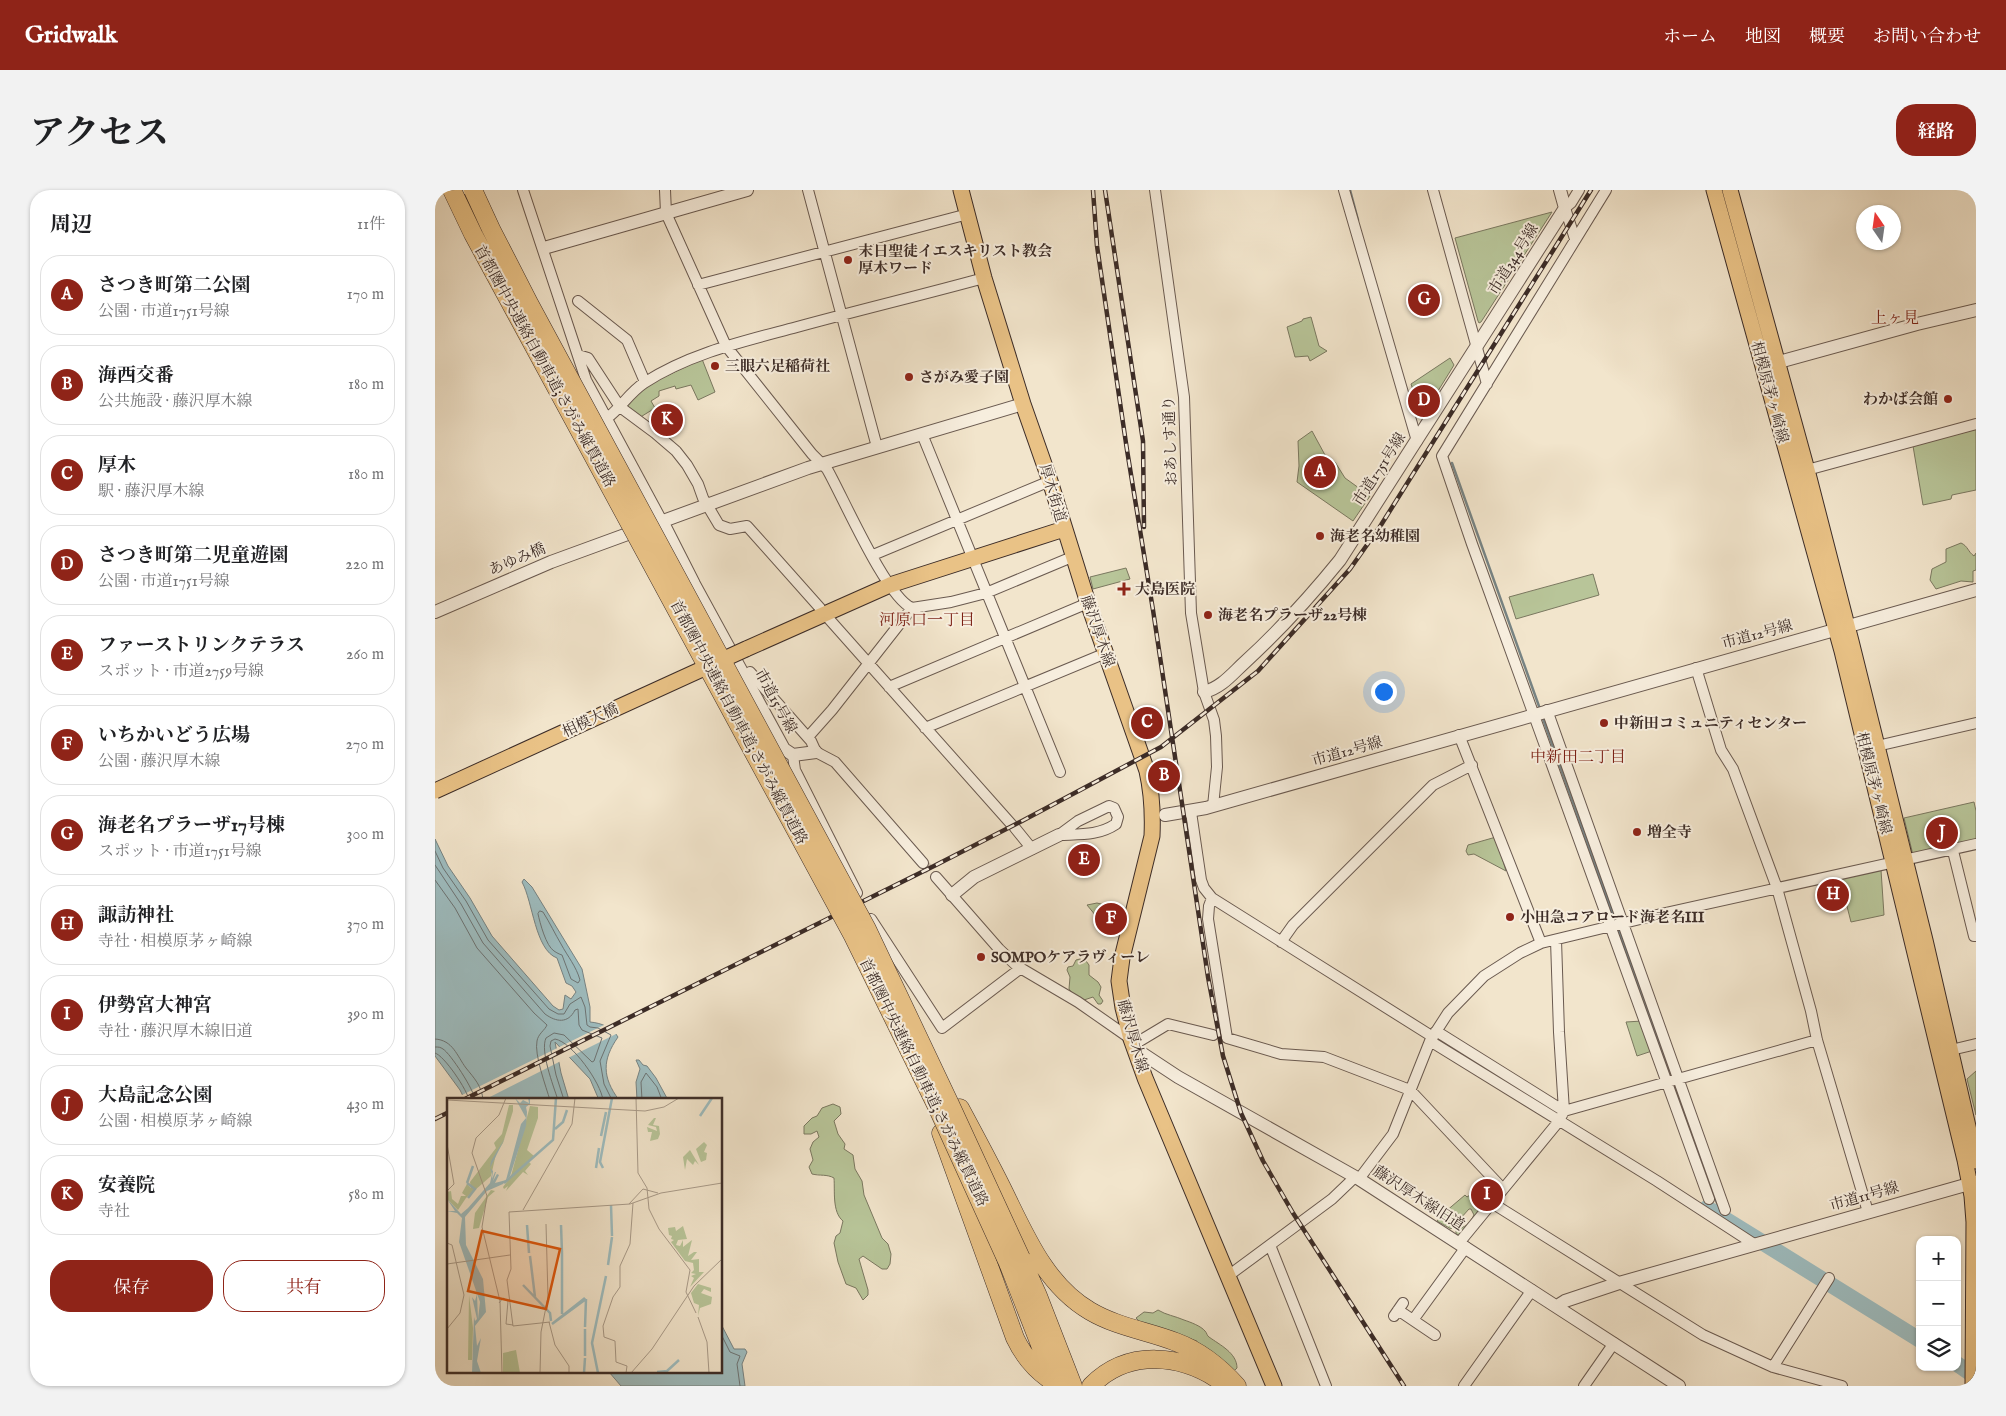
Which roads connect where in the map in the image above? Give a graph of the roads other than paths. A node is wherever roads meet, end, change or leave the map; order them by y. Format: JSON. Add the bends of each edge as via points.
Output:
{"nodes":[{"id":1,"x":452,"y":190,"type":"edge"},
{"id":2,"x":473,"y":190,"type":"edge"},
{"id":3,"x":523,"y":190,"type":"edge"},
{"id":4,"x":665,"y":190,"type":"edge"},
{"id":5,"x":747,"y":190,"type":"edge"},
{"id":6,"x":808,"y":190,"type":"edge"},
{"id":7,"x":961,"y":190,"type":"edge"},
{"id":8,"x":1155,"y":190,"type":"edge"},
{"id":9,"x":1344,"y":190,"type":"edge"},
{"id":10,"x":1433,"y":190,"type":"edge"},
{"id":11,"x":1560,"y":190,"type":"edge"},
{"id":12,"x":1579,"y":190,"type":"edge"},
{"id":13,"x":1606,"y":190,"type":"edge"},
{"id":14,"x":1715,"y":190,"type":"edge"},
{"id":15,"x":1730,"y":190,"type":"edge"},
{"id":16,"x":1565,"y":208,"type":"junction"},
{"id":17,"x":666,"y":213,"type":"junction"},
{"id":18,"x":968,"y":214,"type":"junction"},
{"id":19,"x":1575,"y":239,"type":"junction"},
{"id":20,"x":544,"y":248,"type":"junction"},
{"id":21,"x":825,"y":253,"type":"junction"},
{"id":22,"x":985,"y":278,"type":"junction"},
{"id":23,"x":698,"y":285,"type":"junction"},
{"id":24,"x":578,"y":301,"type":"dead end"},
{"id":25,"x":1976,"y":310,"type":"edge"},
{"id":26,"x":842,"y":315,"type":"junction"},
{"id":27,"x":725,"y":346,"type":"junction"},
{"id":28,"x":1477,"y":347,"type":"junction"},
{"id":29,"x":578,"y":355,"type":"junction"},
{"id":30,"x":1771,"y":365,"type":"junction"},
{"id":31,"x":645,"y":382,"type":"junction"},
{"id":32,"x":1487,"y":384,"type":"junction"},
{"id":33,"x":1023,"y":404,"type":"junction"},
{"id":34,"x":620,"y":407,"type":"junction"},
{"id":35,"x":606,"y":419,"type":"junction"},
{"id":36,"x":1976,"y":424,"type":"edge"},
{"id":37,"x":922,"y":434,"type":"junction"},
{"id":38,"x":1417,"y":441,"type":"junction"},
{"id":39,"x":877,"y":447,"type":"junction"},
{"id":40,"x":821,"y":463,"type":"junction"},
{"id":41,"x":1807,"y":470,"type":"junction"},
{"id":42,"x":1050,"y":481,"type":"junction"},
{"id":43,"x":707,"y":504,"type":"junction"},
{"id":44,"x":957,"y":520,"type":"junction"},
{"id":45,"x":663,"y":521,"type":"junction"},
{"id":46,"x":1064,"y":529,"type":"junction"},
{"id":47,"x":873,"y":556,"type":"junction"},
{"id":48,"x":1073,"y":557,"type":"junction"},
{"id":49,"x":972,"y":558,"type":"junction"},
{"id":50,"x":890,"y":585,"type":"junction"},
{"id":51,"x":1976,"y":590,"type":"edge"},
{"id":52,"x":986,"y":592,"type":"junction"},
{"id":53,"x":1088,"y":604,"type":"junction"},
{"id":54,"x":820,"y":608,"type":"dead end"},
{"id":55,"x":912,"y":608,"type":"junction"},
{"id":56,"x":435,"y":612,"type":"edge"},
{"id":57,"x":829,"y":619,"type":"dead end"},
{"id":58,"x":1841,"y":628,"type":"junction"},
{"id":59,"x":1005,"y":639,"type":"junction"},
{"id":60,"x":746,"y":648,"type":"joint"},
{"id":61,"x":1106,"y":653,"type":"junction"},
{"id":62,"x":868,"y":664,"type":"junction"},
{"id":63,"x":1697,"y":668,"type":"junction"},
{"id":64,"x":750,"y":672,"type":"dead end"},
{"id":65,"x":889,"y":687,"type":"junction"},
{"id":66,"x":1025,"y":687,"type":"junction"},
{"id":67,"x":1204,"y":692,"type":"junction"},
{"id":68,"x":1541,"y":712,"type":"junction"},
{"id":69,"x":1976,"y":722,"type":"edge"},
{"id":70,"x":925,"y":728,"type":"junction"},
{"id":71,"x":1459,"y":735,"type":"junction"},
{"id":72,"x":808,"y":737,"type":"junction"},
{"id":73,"x":1877,"y":746,"type":"junction"},
{"id":74,"x":816,"y":752,"type":"junction"},
{"id":75,"x":793,"y":755,"type":"junction"},
{"id":76,"x":1472,"y":765,"type":"junction"},
{"id":77,"x":1147,"y":771,"type":"junction"},
{"id":78,"x":1060,"y":772,"type":"dead end"},
{"id":79,"x":435,"y":791,"type":"edge"},
{"id":80,"x":1213,"y":806,"type":"junction"},
{"id":81,"x":1191,"y":812,"type":"junction"},
{"id":82,"x":1165,"y":815,"type":"junction"},
{"id":83,"x":1078,"y":822,"type":"junction"},
{"id":84,"x":1152,"y":831,"type":"junction"},
{"id":85,"x":1081,"y":834,"type":"junction"},
{"id":86,"x":1059,"y":835,"type":"junction"},
{"id":87,"x":1976,"y":844,"type":"edge"},
{"id":88,"x":1032,"y":849,"type":"junction"},
{"id":89,"x":1953,"y":851,"type":"junction"},
{"id":90,"x":1899,"y":863,"type":"junction"},
{"id":91,"x":923,"y":864,"type":"tunnel mouth"},
{"id":92,"x":936,"y":877,"type":"tunnel mouth"},
{"id":93,"x":1777,"y":888,"type":"junction"},
{"id":94,"x":952,"y":895,"type":"junction"},
{"id":95,"x":1212,"y":898,"type":"junction"},
{"id":96,"x":1617,"y":925,"type":"junction"},
{"id":97,"x":853,"y":936,"type":"junction"},
{"id":98,"x":1976,"y":936,"type":"edge"},
{"id":99,"x":1557,"y":940,"type":"junction"},
{"id":100,"x":1281,"y":942,"type":"junction"},
{"id":101,"x":1541,"y":944,"type":"junction"},
{"id":102,"x":1021,"y":968,"type":"junction"},
{"id":103,"x":904,"y":1004,"type":"junction"},
{"id":104,"x":1213,"y":1035,"type":"dead end"},
{"id":105,"x":1433,"y":1037,"type":"junction"},
{"id":106,"x":1817,"y":1040,"type":"junction"},
{"id":107,"x":1133,"y":1044,"type":"junction"},
{"id":108,"x":1976,"y":1044,"type":"edge"},
{"id":109,"x":1951,"y":1050,"type":"junction"},
{"id":110,"x":1672,"y":1080,"type":"junction"},
{"id":111,"x":1410,"y":1090,"type":"junction"},
{"id":112,"x":1561,"y":1116,"type":"junction"},
{"id":113,"x":1976,"y":1161,"type":"edge"},
{"id":114,"x":1357,"y":1178,"type":"junction"},
{"id":115,"x":1973,"y":1183,"type":"edge"},
{"id":116,"x":1503,"y":1189,"type":"junction"},
{"id":117,"x":1709,"y":1199,"type":"dead end"},
{"id":118,"x":1492,"y":1203,"type":"junction"},
{"id":119,"x":1725,"y":1210,"type":"dead end"},
{"id":120,"x":1868,"y":1212,"type":"junction"},
{"id":121,"x":1760,"y":1243,"type":"junction"},
{"id":122,"x":1269,"y":1245,"type":"junction"},
{"id":123,"x":1462,"y":1245,"type":"junction"},
{"id":124,"x":1014,"y":1261,"type":"junction"},
{"id":125,"x":1228,"y":1276,"type":"junction"},
{"id":126,"x":1827,"y":1281,"type":"dead end"},
{"id":127,"x":1619,"y":1283,"type":"junction"},
{"id":128,"x":1532,"y":1290,"type":"junction"},
{"id":129,"x":1557,"y":1306,"type":"junction"},
{"id":130,"x":1399,"y":1310,"type":"dead end"},
{"id":131,"x":1413,"y":1320,"type":"junction"},
{"id":132,"x":1434,"y":1335,"type":"dead end"},
{"id":133,"x":1614,"y":1343,"type":"junction"},
{"id":134,"x":1773,"y":1367,"type":"junction"},
{"id":135,"x":1973,"y":1378,"type":"edge"},
{"id":136,"x":1672,"y":1384,"type":"edge"},
{"id":137,"x":1058,"y":1386,"type":"edge"},
{"id":138,"x":1073,"y":1386,"type":"edge"},
{"id":139,"x":1091,"y":1386,"type":"edge"},
{"id":140,"x":1227,"y":1386,"type":"edge"},
{"id":141,"x":1237,"y":1386,"type":"edge"},
{"id":142,"x":1274,"y":1386,"type":"edge"},
{"id":143,"x":1325,"y":1386,"type":"edge"},
{"id":144,"x":1464,"y":1386,"type":"edge"},
{"id":145,"x":1584,"y":1386,"type":"edge"},
{"id":146,"x":1842,"y":1386,"type":"edge"}],
"edges":[{"from":1,"to":97,"type":"highway","name":"首都圏中央連絡自動車道;さがみ縦貫道路","bridge":true},
{"from":2,"to":103,"type":"highway","name":"首都圏中央連絡自動車道;さがみ縦貫道路","bridge":true,"via":[[525,294],[827,853]]},
{"from":3,"to":20,"type":"street"},
{"from":4,"to":17,"type":"street"},
{"from":5,"to":17,"type":"street"},
{"from":6,"to":21,"type":"street"},
{"from":7,"to":18,"type":"main road","name":"厚木街道"},
{"from":8,"to":67,"type":"street","name":"おあしす通り","via":[[1184,397],[1191,613]]},
{"from":9,"to":38,"type":"street"},
{"from":10,"to":28,"type":"street"},
{"from":11,"to":16,"type":"street"},
{"from":12,"to":16,"type":"street","name":"市道344号線"},
{"from":13,"to":19,"type":"street"},
{"from":14,"to":30,"type":"main road","name":"相模原茅ヶ崎線"},
{"from":15,"to":30,"type":"main road","name":"相模原茅ヶ崎線"},
{"from":16,"to":19,"type":"street"},
{"from":16,"to":28,"type":"street","name":"市道344号線"},
{"from":17,"to":20,"type":"street"},
{"from":17,"to":23,"type":"street"},
{"from":18,"to":21,"type":"street"},
{"from":18,"to":22,"type":"main road","name":"厚木街道"},
{"from":19,"to":32,"type":"street"},
{"from":20,"to":29,"type":"street"},
{"from":21,"to":23,"type":"street"},
{"from":21,"to":26,"type":"street"},
{"from":22,"to":26,"type":"street"},
{"from":22,"to":33,"type":"main road","name":"厚木街道"},
{"from":23,"to":27,"type":"street"},
{"from":24,"to":31,"type":"street","via":[[627,340]]},
{"from":25,"to":30,"type":"street"},
{"from":26,"to":27,"type":"street"},
{"from":26,"to":39,"type":"street"},
{"from":27,"to":31,"type":"street"},
{"from":27,"to":40,"type":"street"},
{"from":28,"to":32,"type":"street"},
{"from":28,"to":38,"type":"street","name":"市道1751号線"},
{"from":29,"to":34,"type":"street","via":[[588,358]]},
{"from":29,"to":35,"type":"street","via":[[586,380]]},
{"from":30,"to":41,"type":"main road","name":"相模原茅ヶ崎線"},
{"from":30,"to":58,"type":"main road","name":"相模原茅ヶ崎線"},
{"from":31,"to":34,"type":"street"},
{"from":32,"to":68,"type":"street","via":[[1443,456],[1472,544]]},
{"from":33,"to":37,"type":"street","name":"あゆみ橋"},
{"from":33,"to":42,"type":"main road","name":"厚木街道"},
{"from":34,"to":35,"type":"street"},
{"from":34,"to":43,"type":"street","via":[[675,451],[687,465]]},
{"from":35,"to":45,"type":"street"},
{"from":36,"to":41,"type":"street"},
{"from":37,"to":39,"type":"street","name":"あゆみ橋"},
{"from":37,"to":44,"type":"street"},
{"from":38,"to":67,"type":"street","name":"市道1751号線","via":[[1350,545],[1305,602],[1220,686]]},
{"from":39,"to":40,"type":"street","name":"あゆみ橋"},
{"from":40,"to":43,"type":"street","name":"あゆみ橋"},
{"from":40,"to":47,"type":"street"},
{"from":41,"to":58,"type":"main road","name":"相模原茅ヶ崎線"},
{"from":42,"to":44,"type":"street"},
{"from":42,"to":46,"type":"main road","name":"厚木街道"},
{"from":43,"to":45,"type":"street","name":"あゆみ橋"},
{"from":43,"to":54,"type":"street","via":[[724,528],[747,526]]},
{"from":44,"to":47,"type":"street"},
{"from":44,"to":49,"type":"street"},
{"from":45,"to":56,"type":"street","name":"あゆみ橋","via":[[551,562]]},
{"from":45,"to":75,"type":"street","name":"市道15号線","via":[[784,749]]},
{"from":46,"to":48,"type":"main road","name":"藤沢厚木線"},
{"from":46,"to":49,"type":"main road","name":"厚木街道"},
{"from":47,"to":50,"type":"street"},
{"from":48,"to":52,"type":"street"},
{"from":48,"to":53,"type":"main road","name":"藤沢厚木線"},
{"from":49,"to":50,"type":"main road","name":"厚木街道"},
{"from":49,"to":52,"type":"street"},
{"from":50,"to":55,"type":"street"},
{"from":50,"to":60,"type":"main road","name":"厚木街道"},
{"from":51,"to":58,"type":"street","name":"市道12号線"},
{"from":52,"to":55,"type":"street"},
{"from":52,"to":59,"type":"street"},
{"from":53,"to":59,"type":"street"},
{"from":53,"to":61,"type":"main road","name":"藤沢厚木線"},
{"from":55,"to":62,"type":"street"},
{"from":57,"to":62,"type":"street"},
{"from":58,"to":63,"type":"street","name":"市道12号線"},
{"from":58,"to":73,"type":"main road","name":"相模原茅ヶ崎線"},
{"from":58,"to":90,"type":"main road","name":"相模原茅ヶ崎線"},
{"from":59,"to":65,"type":"street"},
{"from":59,"to":66,"type":"street"},
{"from":60,"to":79,"type":"main road","name":"相模大橋","bridge":true},
{"from":61,"to":66,"type":"street"},
{"from":61,"to":77,"type":"main road","name":"藤沢厚木線"},
{"from":62,"to":65,"type":"street"},
{"from":62,"to":72,"type":"street"},
{"from":63,"to":68,"type":"street","name":"市道12号線"},
{"from":63,"to":93,"type":"street","via":[[1721,750],[1733,769]]},
{"from":64,"to":72,"type":"street"},
{"from":65,"to":70,"type":"street"},
{"from":66,"to":70,"type":"street"},
{"from":66,"to":78,"type":"street"},
{"from":67,"to":80,"type":"street","name":"おあしす通り","via":[[1216,736]]},
{"from":68,"to":71,"type":"street","name":"市道12号線"},
{"from":68,"to":96,"type":"street"},
{"from":69,"to":73,"type":"street"},
{"from":70,"to":88,"type":"street"},
{"from":71,"to":76,"type":"street"},
{"from":71,"to":80,"type":"street","name":"市道12号線"},
{"from":72,"to":74,"type":"street"},
{"from":73,"to":90,"type":"main road","name":"相模原茅ヶ崎線"},
{"from":74,"to":75,"type":"street","name":"市道15号線"},
{"from":74,"to":91,"type":"street","via":[[835,762]]},
{"from":75,"to":102,"type":"street","via":[[795,770],[874,926],[942,1028]]},
{"from":76,"to":100,"type":"street","via":[[1433,785],[1293,925]]},
{"from":76,"to":101,"type":"street"},
{"from":77,"to":82,"type":"street","via":[[1154,782],[1160,810]]},
{"from":77,"to":84,"type":"main road","name":"藤沢厚木線","via":[[1153,805]]},
{"from":80,"to":81,"type":"street","name":"市道12号線"},
{"from":81,"to":82,"type":"street","name":"市道12号線"},
{"from":81,"to":95,"type":"street","via":[[1201,880]]},
{"from":82,"to":84,"type":"street"},
{"from":83,"to":85,"type":"street"},
{"from":83,"to":85,"type":"street","via":[[1109,806],[1114,808],[1118,817],[1111,828],[1094,834]]},
{"from":83,"to":86,"type":"street"},
{"from":84,"to":107,"type":"main road","name":"藤沢厚木線","via":[[1120,969],[1120,994]]},
{"from":85,"to":86,"type":"street"},
{"from":86,"to":88,"type":"street"},
{"from":87,"to":89,"type":"street"},
{"from":88,"to":94,"type":"street","via":[[974,877]]},
{"from":89,"to":90,"type":"street"},
{"from":89,"to":98,"type":"street"},
{"from":90,"to":93,"type":"street"},
{"from":90,"to":109,"type":"main road","name":"相模原茅ヶ崎線"},
{"from":90,"to":115,"type":"main road","name":"相模原茅ヶ崎線"},
{"from":92,"to":94,"type":"street"},
{"from":93,"to":96,"type":"street"},
{"from":93,"to":106,"type":"street"},
{"from":94,"to":102,"type":"street","via":[[999,949]]},
{"from":95,"to":100,"type":"street"},
{"from":95,"to":111,"type":"street","via":[[1208,919],[1227,1038],[1281,1054],[1324,1057]]},
{"from":96,"to":99,"type":"street"},
{"from":96,"to":110,"type":"street"},
{"from":97,"to":124,"type":"highway","name":"首都圏中央連絡自動車道;さがみ縦貫道路","bridge":true},
{"from":97,"to":137,"type":"highway","bridge":true,"via":[[943,1138],[1015,1338],[1034,1366]]},
{"from":99,"to":101,"type":"street"},
{"from":99,"to":112,"type":"street"},
{"from":100,"to":105,"type":"street"},
{"from":101,"to":105,"type":"street","via":[[1520,952],[1484,976],[1457,1002]]},
{"from":102,"to":107,"type":"street","via":[[1078,1002]]},
{"from":103,"to":124,"type":"highway","name":"首都圏中央連絡自動車道;さがみ縦貫道路","bridge":true},
{"from":103,"to":141,"type":"highway","bridge":true,"via":[[1030,1244],[1065,1293],[1110,1321],[1177,1342],[1200,1353]]},
{"from":104,"to":107,"type":"street","via":[[1168,1024]]},
{"from":105,"to":111,"type":"street"},
{"from":105,"to":112,"type":"street"},
{"from":106,"to":110,"type":"street"},
{"from":106,"to":120,"type":"street"},
{"from":107,"to":114,"type":"street","name":"藤沢厚木線旧道","via":[[1178,1077]]},
{"from":107,"to":125,"type":"main road","name":"藤沢厚木線"},
{"from":108,"to":109,"type":"street"},
{"from":109,"to":113,"type":"main road","name":"相模原茅ヶ崎線"},
{"from":110,"to":112,"type":"street"},
{"from":110,"to":117,"type":"street"},
{"from":110,"to":119,"type":"street"},
{"from":111,"to":114,"type":"street","via":[[1393,1134]]},
{"from":111,"to":116,"type":"street"},
{"from":112,"to":116,"type":"street"},
{"from":112,"to":121,"type":"street","via":[[1657,1181]]},
{"from":114,"to":122,"type":"street"},
{"from":114,"to":123,"type":"street","name":"藤沢厚木線旧道"},
{"from":115,"to":120,"type":"street","name":"市道11号線"},
{"from":115,"to":135,"type":"main road","name":"相模原茅ヶ崎線"},
{"from":116,"to":118,"type":"street"},
{"from":118,"to":123,"type":"street"},
{"from":118,"to":127,"type":"street"},
{"from":120,"to":121,"type":"street","name":"市道11号線"},
{"from":121,"to":127,"type":"street","name":"市道11号線"},
{"from":122,"to":125,"type":"street"},
{"from":122,"to":143,"type":"street"},
{"from":123,"to":128,"type":"street","name":"藤沢厚木線旧道"},
{"from":123,"to":131,"type":"street"},
{"from":124,"to":137,"type":"highway"},
{"from":124,"to":138,"type":"highway"},
{"from":125,"to":142,"type":"main road","name":"藤沢厚木線"},
{"from":126,"to":134,"type":"street"},
{"from":127,"to":129,"type":"street","name":"市道11号線"},
{"from":127,"to":134,"type":"street","via":[[1703,1335]]},
{"from":128,"to":129,"type":"street","name":"藤沢厚木線旧道"},
{"from":128,"to":144,"type":"street"},
{"from":129,"to":133,"type":"street","name":"藤沢厚木線旧道"},
{"from":130,"to":131,"type":"street"},
{"from":131,"to":132,"type":"street"},
{"from":133,"to":136,"type":"street","name":"藤沢厚木線旧道"},
{"from":133,"to":145,"type":"street"},
{"from":134,"to":146,"type":"street"},
{"from":139,"to":140,"type":"highway","via":[[1118,1366],[1157,1359],[1194,1366]]}]}
